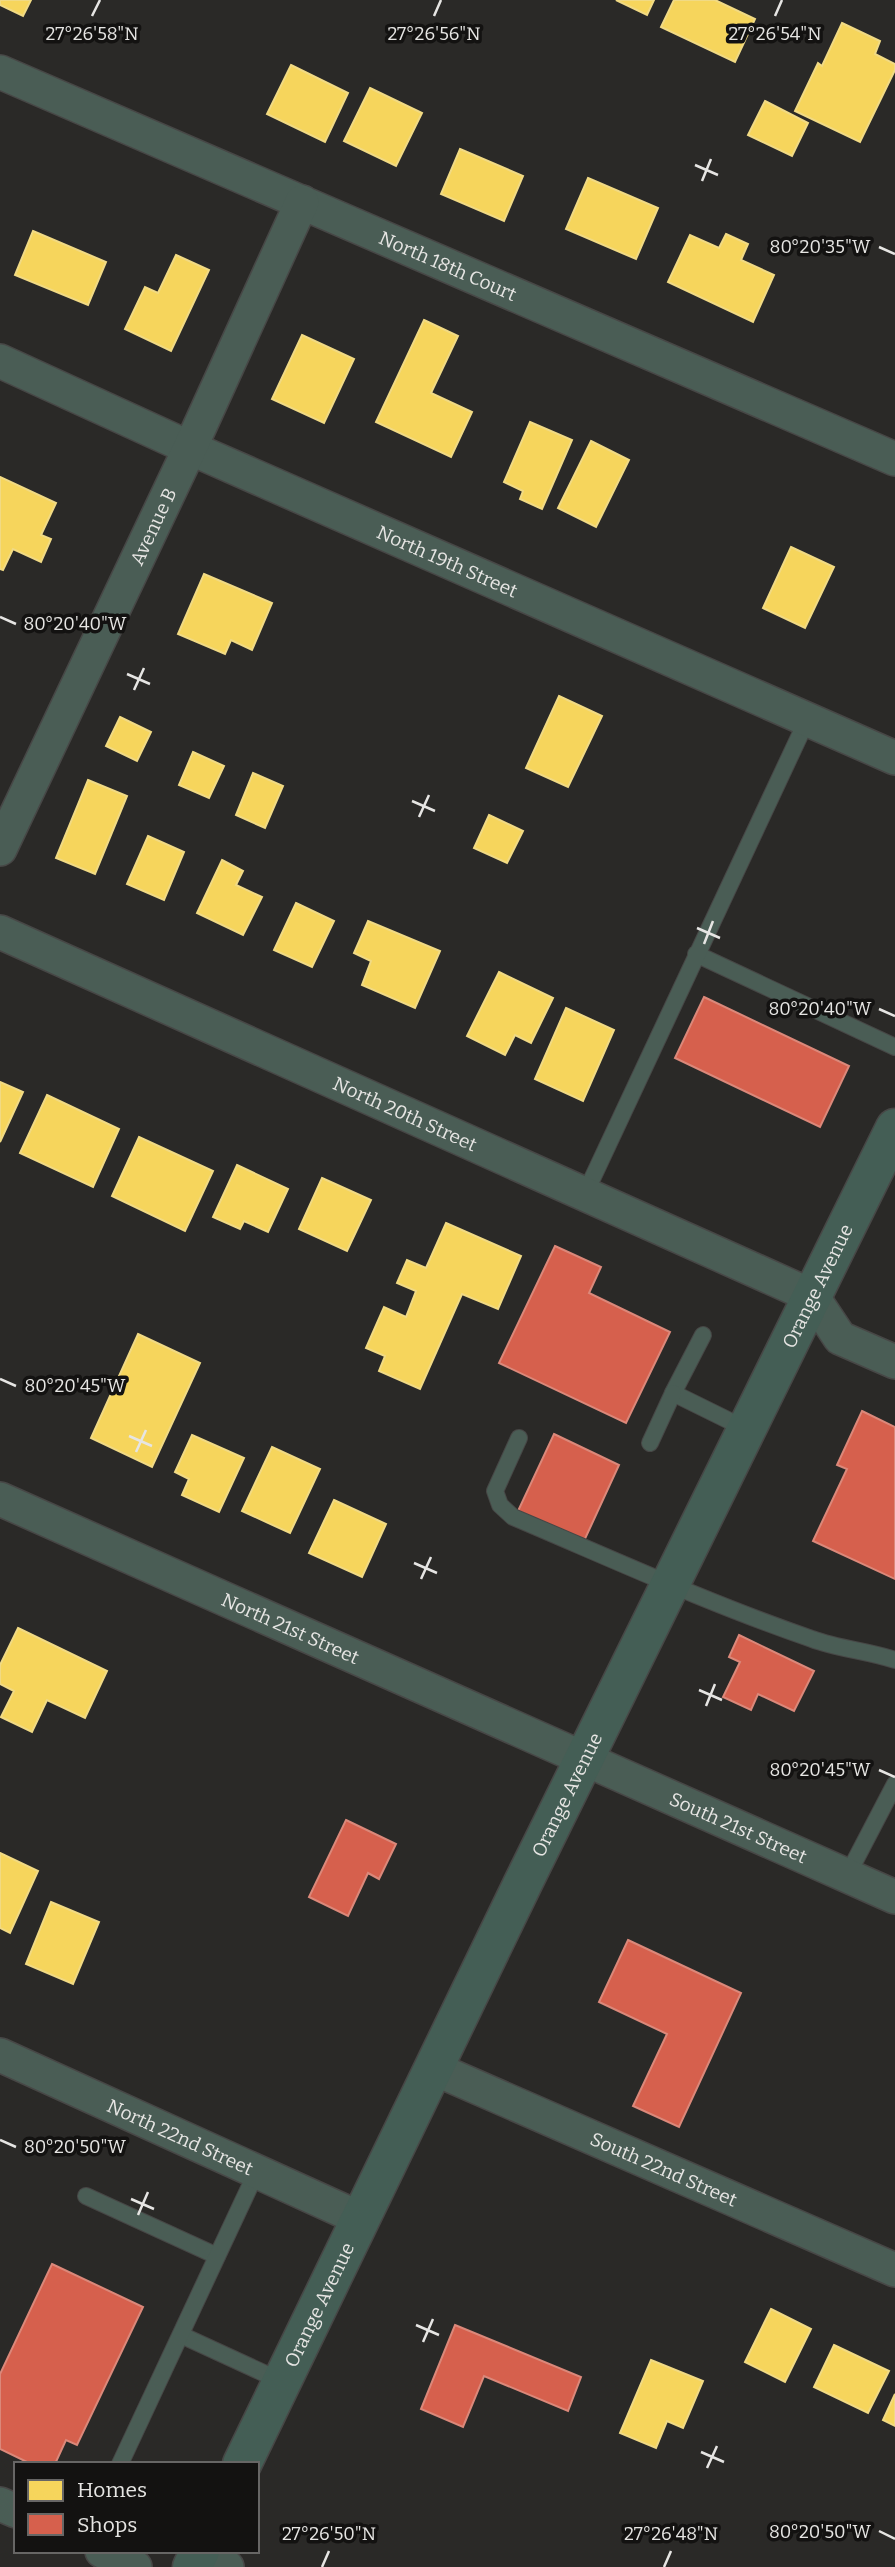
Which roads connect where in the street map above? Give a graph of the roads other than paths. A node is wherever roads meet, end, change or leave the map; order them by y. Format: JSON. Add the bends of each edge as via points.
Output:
{"nodes":[{"id":1,"x":0,"y":72,"type":"edge"},
{"id":2,"x":302,"y":202,"type":"junction"},
{"id":3,"x":0,"y":361,"type":"edge"},
{"id":4,"x":190,"y":448,"type":"junction"},
{"id":5,"x":895,"y":458,"type":"edge"},
{"id":6,"x":807,"y":720,"type":"junction"},
{"id":7,"x":895,"y":758,"type":"edge"},
{"id":8,"x":0,"y":849,"type":"edge"},
{"id":9,"x":0,"y":932,"type":"edge"},
{"id":10,"x":696,"y":954,"type":"junction"},
{"id":11,"x":895,"y":1046,"type":"edge"},
{"id":12,"x":895,"y":1128,"type":"edge"},
{"id":13,"x":584,"y":1194,"type":"junction"},
{"id":14,"x":811,"y":1296,"type":"junction"},
{"id":15,"x":703,"y":1335,"type":"dead end"},
{"id":16,"x":895,"y":1362,"type":"edge"},
{"id":17,"x":673,"y":1393,"type":"junction"},
{"id":18,"x":746,"y":1429,"type":"junction"},
{"id":19,"x":519,"y":1438,"type":"dead end"},
{"id":20,"x":650,"y":1443,"type":"dead end"},
{"id":21,"x":0,"y":1499,"type":"edge"},
{"id":22,"x":670,"y":1583,"type":"junction"},
{"id":23,"x":895,"y":1660,"type":"edge"},
{"id":24,"x":584,"y":1757,"type":"junction"},
{"id":25,"x":895,"y":1784,"type":"edge"},
{"id":26,"x":847,"y":1876,"type":"junction"},
{"id":27,"x":895,"y":1897,"type":"edge"},
{"id":28,"x":0,"y":2055,"type":"edge"},
{"id":29,"x":433,"y":2068,"type":"junction"},
{"id":30,"x":257,"y":2171,"type":"junction"},
{"id":31,"x":86,"y":2196,"type":"dead end"},
{"id":32,"x":359,"y":2218,"type":"junction"},
{"id":33,"x":218,"y":2256,"type":"junction"},
{"id":34,"x":895,"y":2270,"type":"edge"},
{"id":35,"x":180,"y":2335,"type":"junction"},
{"id":36,"x":281,"y":2381,"type":"junction"},
{"id":37,"x":121,"y":2462,"type":"edge"},
{"id":38,"x":243,"y":2462,"type":"edge"},
{"id":39,"x":106,"y":2553,"type":"edge"},
{"id":40,"x":135,"y":2567,"type":"edge"}],
"edges":[{"from":1,"to":2,"type":"street","name":"North 18th Court"},
{"from":2,"to":4,"type":"street","name":"Avenue B"},
{"from":2,"to":5,"type":"street","name":"North 18th Court"},
{"from":3,"to":4,"type":"street","name":"North 19th Street"},
{"from":4,"to":6,"type":"street","name":"North 19th Street"},
{"from":4,"to":8,"type":"street","name":"Avenue B"},
{"from":6,"to":7,"type":"street","name":"North 19th Street"},
{"from":6,"to":10,"type":"lane"},
{"from":9,"to":13,"type":"street","name":"North 20th Street"},
{"from":10,"to":11,"type":"lane"},
{"from":10,"to":13,"type":"lane"},
{"from":12,"to":14,"type":"main road","name":"Orange Avenue"},
{"from":13,"to":14,"type":"street","name":"North 20th Street"},
{"from":14,"to":16,"type":"street","via":[[839,1338]]},
{"from":14,"to":18,"type":"main road","name":"Orange Avenue"},
{"from":15,"to":17,"type":"lane"},
{"from":17,"to":18,"type":"lane"},
{"from":17,"to":20,"type":"lane"},
{"from":18,"to":22,"type":"main road","name":"Orange Avenue"},
{"from":19,"to":22,"type":"lane","via":[[495,1491],[500,1505],[513,1517]]},
{"from":21,"to":24,"type":"street","name":"North 21st Street"},
{"from":22,"to":23,"type":"lane","via":[[816,1641]]},
{"from":22,"to":24,"type":"main road","name":"Orange Avenue"},
{"from":24,"to":26,"type":"street","name":"South 21st Street"},
{"from":24,"to":29,"type":"main road","name":"Orange Avenue"},
{"from":25,"to":26,"type":"lane"},
{"from":26,"to":27,"type":"street","name":"South 21st Street"},
{"from":28,"to":30,"type":"street","name":"North 22nd Street"},
{"from":29,"to":32,"type":"main road","name":"Orange Avenue"},
{"from":29,"to":34,"type":"street","name":"South 22nd Street"},
{"from":30,"to":32,"type":"street","name":"North 22nd Street"},
{"from":30,"to":33,"type":"lane"},
{"from":31,"to":33,"type":"lane"},
{"from":32,"to":36,"type":"main road","name":"Orange Avenue"},
{"from":33,"to":35,"type":"lane"},
{"from":35,"to":36,"type":"lane"},
{"from":35,"to":37,"type":"lane"},
{"from":36,"to":38,"type":"main road","name":"Orange Avenue"},
{"from":39,"to":40,"type":"street"}]}
